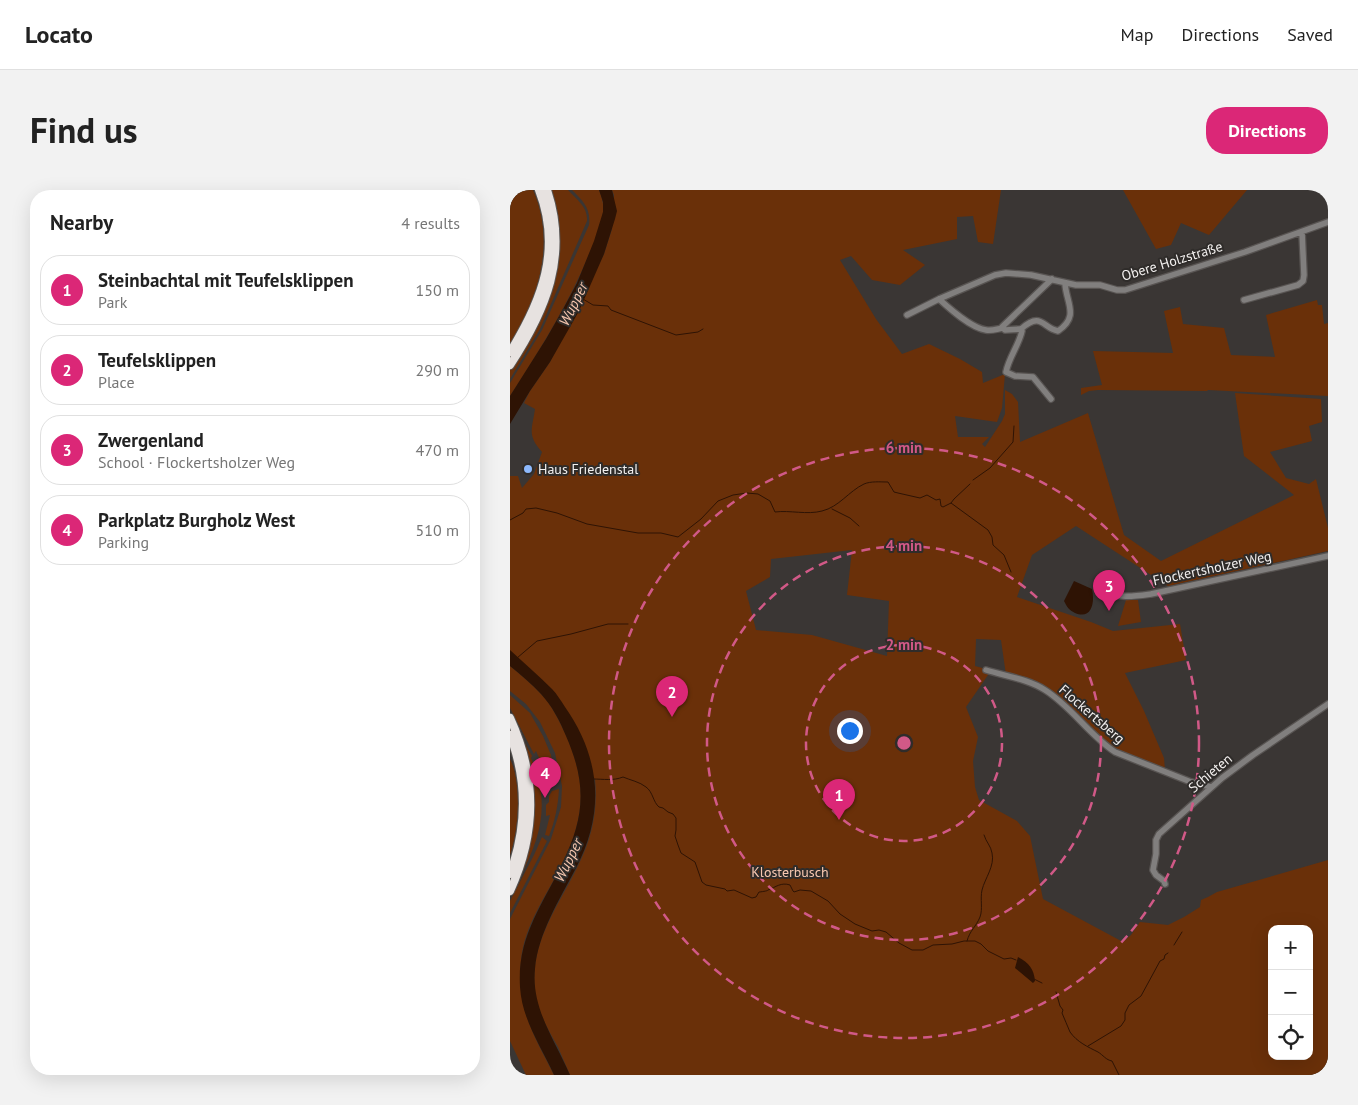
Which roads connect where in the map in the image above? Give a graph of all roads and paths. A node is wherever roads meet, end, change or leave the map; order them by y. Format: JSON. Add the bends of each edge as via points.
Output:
{"nodes":[{"id":1,"x":539,"y":190,"type":"edge"},
{"id":2,"x":546,"y":190,"type":"edge"},
{"id":3,"x":1328,"y":222,"type":"edge"},
{"id":4,"x":1302,"y":232,"type":"junction"},
{"id":5,"x":1052,"y":280,"type":"junction"},
{"id":6,"x":1065,"y":283,"type":"junction"},
{"id":7,"x":939,"y":299,"type":"junction"},
{"id":8,"x":1244,"y":300,"type":"dead end"},
{"id":9,"x":907,"y":315,"type":"dead end"},
{"id":10,"x":1002,"y":328,"type":"junction"},
{"id":11,"x":1021,"y":330,"type":"junction"},
{"id":12,"x":510,"y":352,"type":"edge"},
{"id":13,"x":510,"y":365,"type":"edge"},
{"id":14,"x":1051,"y":399,"type":"dead end"},
{"id":15,"x":1328,"y":556,"type":"edge"},
{"id":16,"x":1102,"y":591,"type":"dead end"},
{"id":17,"x":986,"y":670,"type":"dead end"},
{"id":18,"x":1328,"y":704,"type":"edge"},
{"id":19,"x":510,"y":718,"type":"edge"},
{"id":20,"x":510,"y":735,"type":"edge"},
{"id":21,"x":1211,"y":787,"type":"junction"},
{"id":22,"x":510,"y":874,"type":"edge"},
{"id":23,"x":1166,"y":884,"type":"dead end"},
{"id":24,"x":510,"y":891,"type":"edge"}],
"edges":[{"from":1,"to":12,"type":"highway","via":[[549,236],[546,272],[534,310]]},
{"from":2,"to":13,"type":"highway","via":[[556,236],[552,279],[536,320]]},
{"from":3,"to":4,"type":"street","name":"Obere Holzstraße"},
{"from":4,"to":6,"type":"street","name":"Obere Holzstraße","via":[[1125,290]]},
{"from":4,"to":8,"type":"street","via":[[1304,275],[1301,283]]},
{"from":5,"to":6,"type":"street","name":"Obere Holzstraße"},
{"from":5,"to":7,"type":"street","name":"Obere Holzstraße","via":[[1006,273]]},
{"from":5,"to":10,"type":"street"},
{"from":6,"to":11,"type":"street","via":[[1071,313],[1062,328],[1055,331],[1037,321]]},
{"from":7,"to":9,"type":"street","name":"Obere Holzstraße"},
{"from":7,"to":10,"type":"street","via":[[977,327],[986,330]]},
{"from":10,"to":11,"type":"street"},
{"from":11,"to":14,"type":"street","via":[[1006,372],[1019,377],[1033,377]]},
{"from":15,"to":16,"type":"street","name":"Flockertsholzer Weg","via":[[1151,594],[1126,597]]},
{"from":17,"to":21,"type":"street","name":"Flockertsberg","via":[[1045,690],[1115,752]]},
{"from":18,"to":21,"type":"street","name":"Schieten"},
{"from":19,"to":24,"type":"highway","via":[[527,768],[531,809],[526,846]]},
{"from":20,"to":22,"type":"highway","via":[[520,772],[524,809],[519,846]]},
{"from":21,"to":23,"type":"street","name":"Schieten","via":[[1157,838],[1153,870]]}]}
